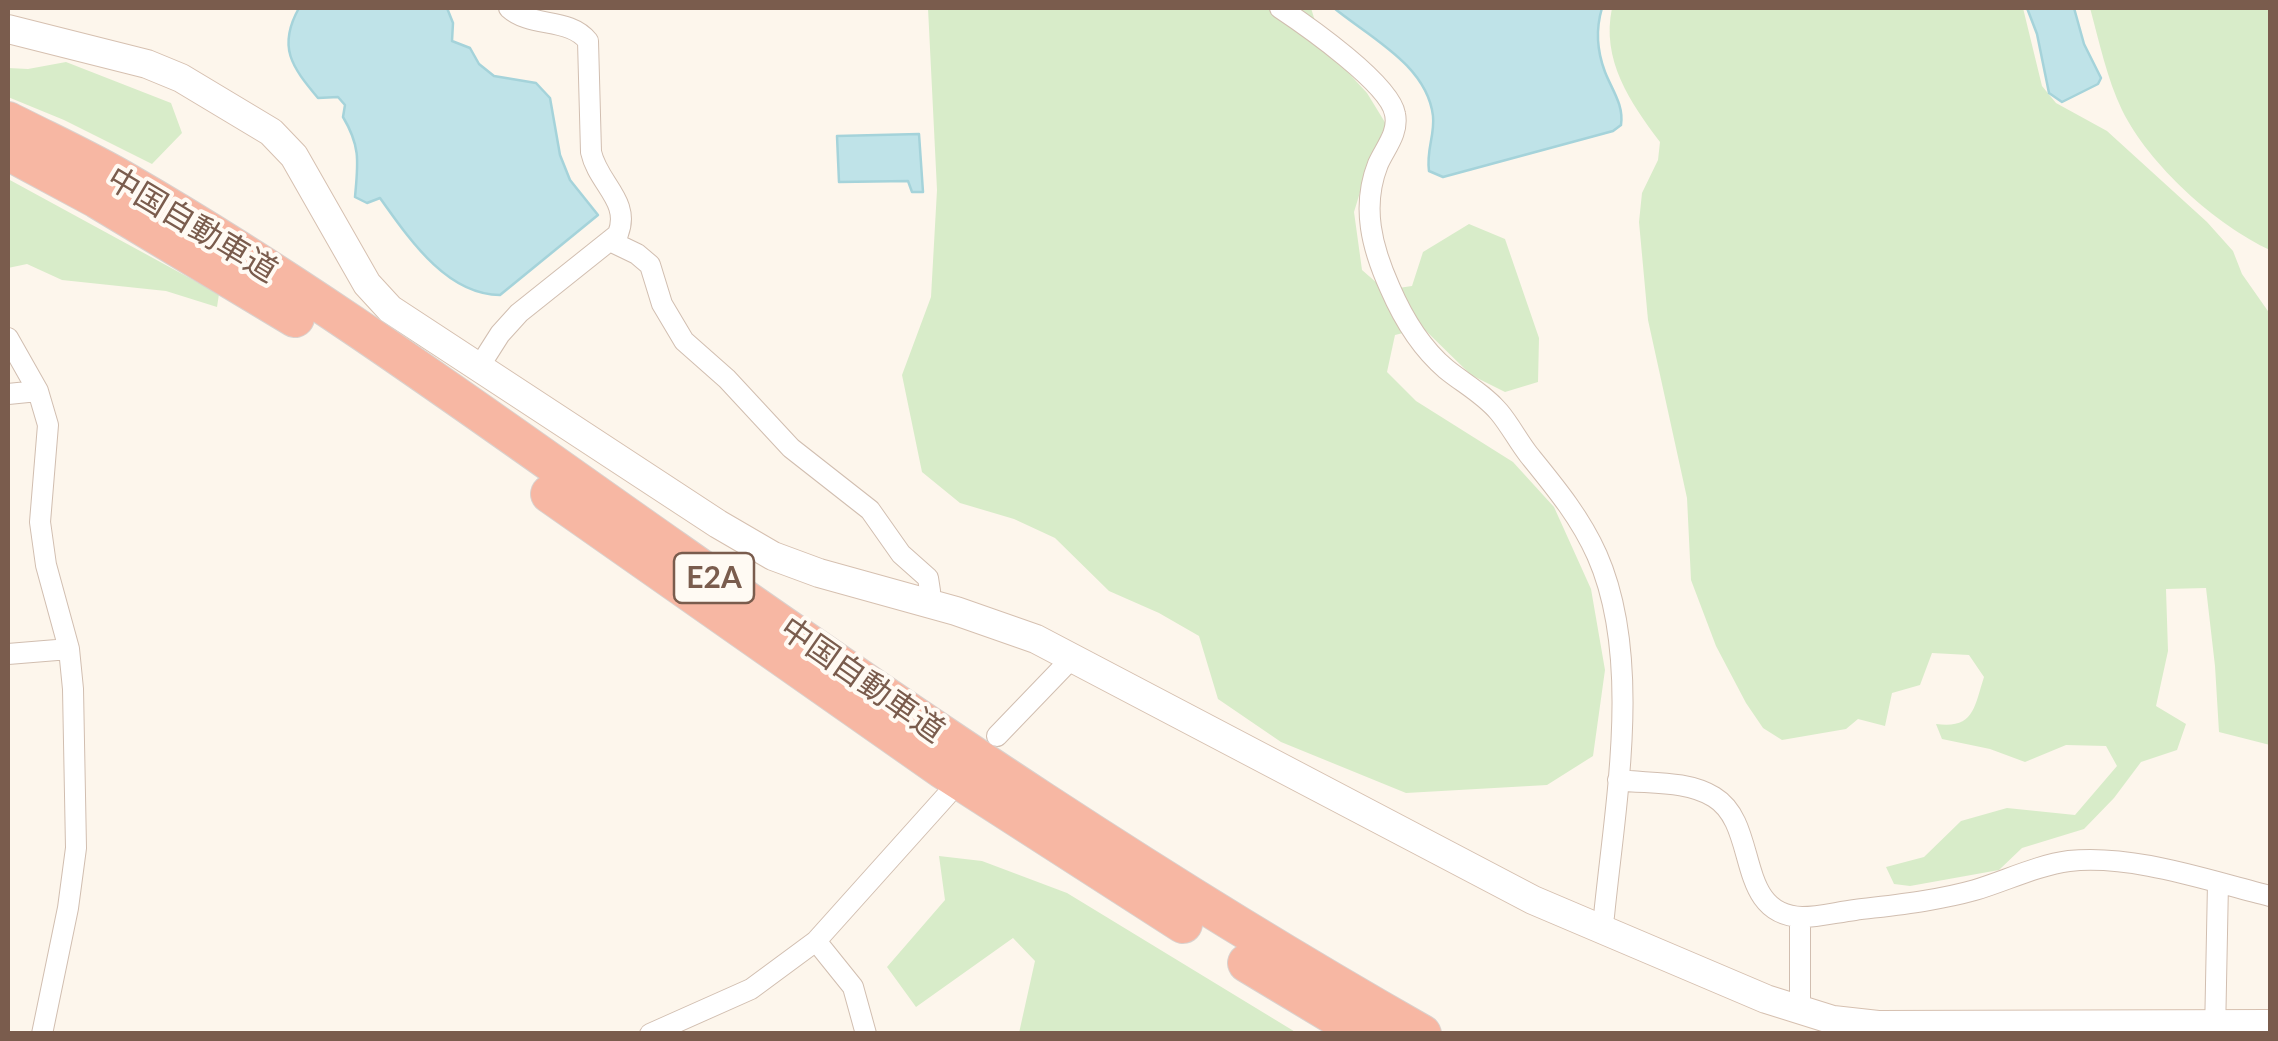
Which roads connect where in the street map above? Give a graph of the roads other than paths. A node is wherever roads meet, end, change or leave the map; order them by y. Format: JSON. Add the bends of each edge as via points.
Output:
{"nodes":[{"id":1,"x":509,"y":8,"type":"edge"},
{"id":2,"x":1280,"y":8,"type":"edge"},
{"id":3,"x":8,"y":29,"type":"edge"},
{"id":4,"x":8,"y":121,"type":"edge"},
{"id":5,"x":8,"y":151,"type":"edge"},
{"id":6,"x":610,"y":241,"type":"junction"},
{"id":7,"x":8,"y":338,"type":"edge"},
{"id":8,"x":480,"y":367,"type":"junction"},
{"id":9,"x":38,"y":391,"type":"junction"},
{"id":10,"x":8,"y":394,"type":"edge"},
{"id":11,"x":928,"y":603,"type":"junction"},
{"id":12,"x":69,"y":650,"type":"junction"},
{"id":13,"x":8,"y":654,"type":"edge"},
{"id":14,"x":1073,"y":657,"type":"junction"},
{"id":15,"x":997,"y":736,"type":"dead end"},
{"id":16,"x":1618,"y":780,"type":"junction"},
{"id":17,"x":947,"y":795,"type":"dead end"},
{"id":18,"x":2218,"y":883,"type":"junction"},
{"id":19,"x":2270,"y":896,"type":"edge"},
{"id":20,"x":1800,"y":917,"type":"junction"},
{"id":21,"x":1598,"y":928,"type":"junction"},
{"id":22,"x":816,"y":942,"type":"junction"},
{"id":23,"x":1800,"y":1011,"type":"junction"},
{"id":24,"x":2270,"y":1024,"type":"edge"},
{"id":25,"x":1833,"y":1027,"type":"edge"},
{"id":26,"x":2215,"y":1029,"type":"edge"},
{"id":27,"x":42,"y":1034,"type":"edge"},
{"id":28,"x":650,"y":1034,"type":"edge"},
{"id":29,"x":866,"y":1034,"type":"edge"},
{"id":30,"x":1365,"y":1034,"type":"edge"},
{"id":31,"x":1422,"y":1034,"type":"edge"}],
"edges":[{"from":1,"to":6,"type":"street","via":[[580,32],[588,41],[591,152],[622,211]]},
{"from":2,"to":16,"type":"street","via":[[1389,99],[1396,125],[1373,184],[1370,236],[1398,308],[1443,367],[1496,408],[1554,482],[1598,556],[1621,646]]},
{"from":3,"to":8,"type":"street","via":[[147,64],[270,132],[294,156],[367,284],[390,308]]},
{"from":4,"to":31,"type":"highway","name":"中国自動車道","number":"E2A","via":[[126,182],[270,271],[1045,804],[1258,940]]},
{"from":5,"to":30,"type":"highway","name":"中国自動車道","number":"E2A","via":[[265,298],[942,769]]},
{"from":6,"to":8,"type":"street","via":[[519,313]]},
{"from":6,"to":11,"type":"street","via":[[650,265],[662,304],[684,340],[791,448],[870,510],[928,578]]},
{"from":7,"to":9,"type":"street"},
{"from":8,"to":11,"type":"street","via":[[774,556]]},
{"from":9,"to":10,"type":"street"},
{"from":9,"to":12,"type":"street","via":[[48,425],[40,522]]},
{"from":11,"to":14,"type":"street"},
{"from":12,"to":13,"type":"street"},
{"from":12,"to":27,"type":"street","via":[[76,848]]},
{"from":14,"to":15,"type":"street"},
{"from":14,"to":21,"type":"street","via":[[1453,860]]},
{"from":16,"to":20,"type":"street","via":[[1686,786],[1715,798],[1742,833],[1754,886],[1768,903]]},
{"from":16,"to":21,"type":"street"},
{"from":17,"to":22,"type":"street"},
{"from":18,"to":19,"type":"street"},
{"from":18,"to":20,"type":"street","via":[[2122,862],[2064,862],[1964,892]]},
{"from":18,"to":26,"type":"street"},
{"from":20,"to":23,"type":"street"},
{"from":21,"to":23,"type":"street"},
{"from":22,"to":28,"type":"street","via":[[751,988]]},
{"from":22,"to":29,"type":"street","via":[[853,987]]},
{"from":23,"to":25,"type":"street"},
{"from":24,"to":26,"type":"street"},
{"from":25,"to":26,"type":"street"}]}
